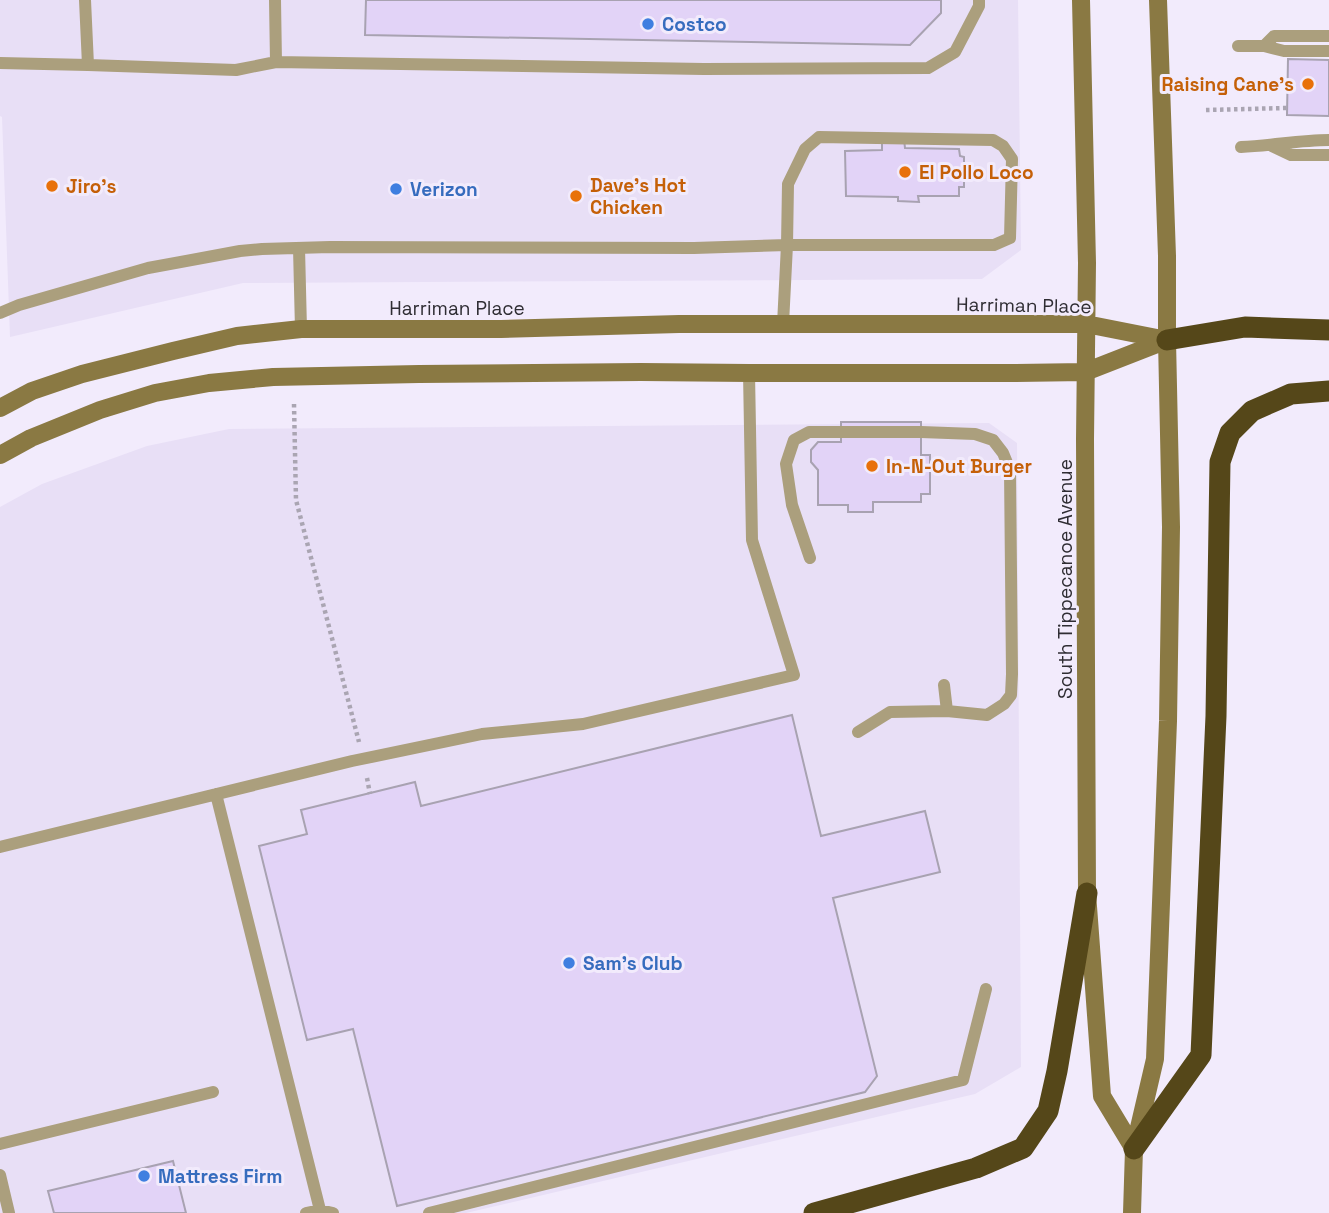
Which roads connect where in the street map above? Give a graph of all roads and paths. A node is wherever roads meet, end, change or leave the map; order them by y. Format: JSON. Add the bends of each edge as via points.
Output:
{"nodes":[{"id":1,"x":85,"y":0,"type":"edge"},
{"id":2,"x":275,"y":0,"type":"edge"},
{"id":3,"x":979,"y":0,"type":"edge"},
{"id":4,"x":1081,"y":0,"type":"edge"},
{"id":5,"x":1158,"y":0,"type":"edge"},
{"id":6,"x":1329,"y":36,"type":"edge"},
{"id":7,"x":1238,"y":46,"type":"dead end"},
{"id":8,"x":1264,"y":46,"type":"junction"},
{"id":9,"x":1329,"y":51,"type":"edge"},
{"id":10,"x":276,"y":62,"type":"junction"},
{"id":11,"x":0,"y":63,"type":"edge"},
{"id":12,"x":88,"y":65,"type":"junction"},
{"id":13,"x":1287,"y":108,"type":"dead end"},
{"id":14,"x":1206,"y":110,"type":"dead end"},
{"id":15,"x":1329,"y":140,"type":"edge"},
{"id":16,"x":1271,"y":146,"type":"junction"},
{"id":17,"x":1241,"y":147,"type":"dead end"},
{"id":18,"x":1329,"y":155,"type":"edge"},
{"id":19,"x":787,"y":245,"type":"junction"},
{"id":20,"x":299,"y":248,"type":"junction"},
{"id":21,"x":0,"y":313,"type":"edge"},
{"id":22,"x":783,"y":324,"type":"junction"},
{"id":23,"x":1086,"y":324,"type":"junction"},
{"id":24,"x":301,"y":329,"type":"junction"},
{"id":25,"x":1329,"y":330,"type":"edge"},
{"id":26,"x":1167,"y":340,"type":"junction"},
{"id":27,"x":1086,"y":372,"type":"junction"},
{"id":28,"x":749,"y":373,"type":"junction"},
{"id":29,"x":1329,"y":391,"type":"edge"},
{"id":30,"x":294,"y":404,"type":"dead end"},
{"id":31,"x":0,"y":408,"type":"edge"},
{"id":32,"x":0,"y":455,"type":"edge"},
{"id":33,"x":810,"y":558,"type":"dead end"},
{"id":34,"x":944,"y":685,"type":"dead end"},
{"id":35,"x":947,"y":711,"type":"junction"},
{"id":36,"x":858,"y":732,"type":"dead end"},
{"id":37,"x":363,"y":758,"type":"junction"},
{"id":38,"x":370,"y":793,"type":"dead end"},
{"id":39,"x":216,"y":794,"type":"junction"},
{"id":40,"x":0,"y":848,"type":"edge"},
{"id":41,"x":1087,"y":893,"type":"junction"},
{"id":42,"x":986,"y":989,"type":"dead end"},
{"id":43,"x":213,"y":1092,"type":"dead end"},
{"id":44,"x":0,"y":1144,"type":"edge"},
{"id":45,"x":1133,"y":1149,"type":"junction"},
{"id":46,"x":0,"y":1175,"type":"edge"},
{"id":47,"x":326,"y":1211,"type":"edge"},
{"id":48,"x":9,"y":1213,"type":"edge"},
{"id":49,"x":306,"y":1213,"type":"edge"},
{"id":50,"x":429,"y":1213,"type":"edge"},
{"id":51,"x":814,"y":1213,"type":"edge"},
{"id":52,"x":1132,"y":1213,"type":"edge"}],
"edges":[{"from":1,"to":12,"type":"lane"},
{"from":2,"to":10,"type":"lane"},
{"from":3,"to":10,"type":"lane","via":[[955,52],[928,68]]},
{"from":4,"to":23,"type":"main road","name":"South Tippecanoe Avenue"},
{"from":5,"to":26,"type":"main road"},
{"from":6,"to":8,"type":"lane","via":[[1274,36]]},
{"from":7,"to":8,"type":"lane"},
{"from":8,"to":9,"type":"lane"},
{"from":10,"to":12,"type":"lane","via":[[236,70]]},
{"from":11,"to":12,"type":"lane"},
{"from":13,"to":14,"type":"path"},
{"from":15,"to":16,"type":"lane"},
{"from":16,"to":17,"type":"lane"},
{"from":16,"to":18,"type":"lane","via":[[1292,155]]},
{"from":19,"to":19,"type":"lane","via":[[788,184],[805,149],[819,137],[992,140],[1012,159],[1010,238],[994,245]]},
{"from":19,"to":20,"type":"lane"},
{"from":19,"to":22,"type":"lane"},
{"from":20,"to":21,"type":"lane","via":[[240,251],[148,268]]},
{"from":20,"to":24,"type":"lane"},
{"from":22,"to":23,"type":"main road","name":"Harriman Place"},
{"from":22,"to":24,"type":"main road","name":"Harriman Place"},
{"from":23,"to":26,"type":"main road","name":"Harriman Place"},
{"from":23,"to":27,"type":"main road","name":"South Tippecanoe Avenue"},
{"from":24,"to":31,"type":"main road","name":"Harriman Place","via":[[237,337],[82,374]]},
{"from":25,"to":26,"type":"highway","via":[[1245,327]]},
{"from":26,"to":27,"type":"main road"},
{"from":26,"to":45,"type":"main road","via":[[1171,527],[1168,721],[1155,1059]]},
{"from":27,"to":28,"type":"main road"},
{"from":27,"to":41,"type":"main road","name":"South Tippecanoe Avenue"},
{"from":28,"to":32,"type":"main road","via":[[406,374],[209,383],[100,410]]},
{"from":28,"to":37,"type":"lane","via":[[752,540],[794,675],[583,724],[482,734]]},
{"from":29,"to":45,"type":"highway","via":[[1292,394],[1252,411],[1230,433],[1220,462],[1216,716],[1201,1055]]},
{"from":30,"to":37,"type":"path","via":[[296,500]]},
{"from":33,"to":35,"type":"lane","via":[[792,505],[786,464],[794,440],[809,432],[921,432],[975,434],[993,440],[1010,470],[1011,695],[987,715]]},
{"from":34,"to":35,"type":"lane"},
{"from":35,"to":36,"type":"lane","via":[[890,712]]},
{"from":37,"to":38,"type":"path"},
{"from":37,"to":39,"type":"lane"},
{"from":39,"to":40,"type":"lane"},
{"from":39,"to":47,"type":"lane"},
{"from":41,"to":45,"type":"main road","name":"South Tippecanoe Avenue","via":[[1102,1096]]},
{"from":41,"to":51,"type":"highway","via":[[1058,1072],[1048,1111],[1023,1148],[976,1168]]},
{"from":42,"to":50,"type":"lane","via":[[963,1080]]},
{"from":43,"to":44,"type":"lane"},
{"from":45,"to":52,"type":"main road"},
{"from":46,"to":48,"type":"lane"},
{"from":47,"to":49,"type":"lane"}]}
